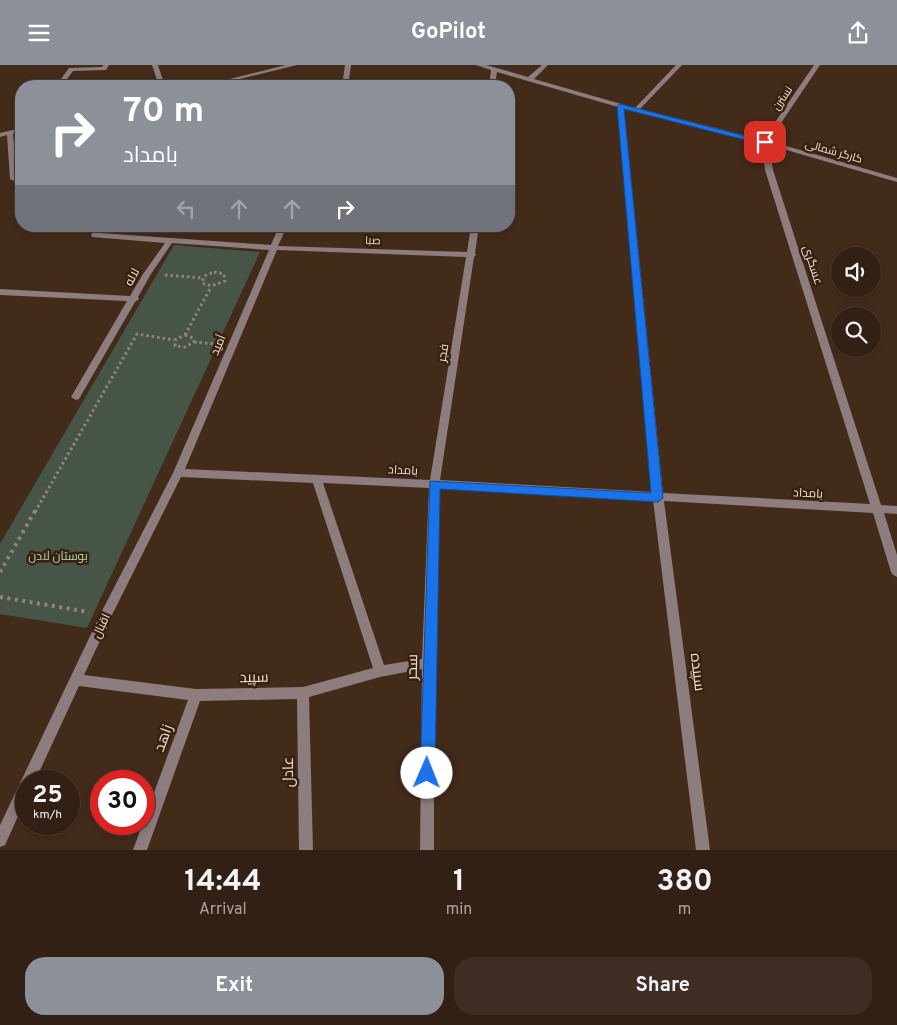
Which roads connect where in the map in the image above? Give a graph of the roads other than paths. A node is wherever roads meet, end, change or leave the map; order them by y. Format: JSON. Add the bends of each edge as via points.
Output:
{"nodes":[{"id":1,"x":106,"y":65,"type":"edge"},
{"id":2,"x":155,"y":65,"type":"edge"},
{"id":3,"x":294,"y":65,"type":"edge"},
{"id":4,"x":348,"y":65,"type":"edge"},
{"id":5,"x":479,"y":65,"type":"edge"},
{"id":6,"x":545,"y":65,"type":"edge"},
{"id":7,"x":679,"y":65,"type":"edge"},
{"id":8,"x":817,"y":65,"type":"edge"},
{"id":9,"x":494,"y":69,"type":"junction"},
{"id":10,"x":64,"y":80,"type":"edge"},
{"id":11,"x":160,"y":80,"type":"edge"},
{"id":12,"x":230,"y":80,"type":"edge"},
{"id":13,"x":346,"y":80,"type":"edge"},
{"id":14,"x":493,"y":80,"type":"edge"},
{"id":15,"x":529,"y":80,"type":"junction"},
{"id":16,"x":620,"y":106,"type":"junction"},
{"id":17,"x":636,"y":110,"type":"junction"},
{"id":18,"x":15,"y":132,"type":"edge"},
{"id":19,"x":10,"y":133,"type":"junction"},
{"id":20,"x":0,"y":135,"type":"edge"},
{"id":21,"x":765,"y":142,"type":"junction"},
{"id":22,"x":896,"y":178,"type":"edge"},
{"id":23,"x":14,"y":179,"type":"dead end"},
{"id":24,"x":97,"y":232,"type":"edge"},
{"id":25,"x":281,"y":232,"type":"edge"},
{"id":26,"x":474,"y":232,"type":"edge"},
{"id":27,"x":170,"y":241,"type":"junction"},
{"id":28,"x":274,"y":248,"type":"junction"},
{"id":29,"x":472,"y":255,"type":"junction"},
{"id":30,"x":0,"y":292,"type":"edge"},
{"id":31,"x":135,"y":299,"type":"junction"},
{"id":32,"x":76,"y":397,"type":"dead end"},
{"id":33,"x":178,"y":473,"type":"junction"},
{"id":34,"x":317,"y":479,"type":"junction"},
{"id":35,"x":434,"y":484,"type":"junction"},
{"id":36,"x":658,"y":498,"type":"junction"},
{"id":37,"x":879,"y":509,"type":"junction"},
{"id":38,"x":897,"y":510,"type":"edge"},
{"id":39,"x":897,"y":572,"type":"edge"},
{"id":40,"x":428,"y":663,"type":"junction"},
{"id":41,"x":380,"y":671,"type":"junction"},
{"id":42,"x":76,"y":681,"type":"junction"},
{"id":43,"x":303,"y":693,"type":"junction"},
{"id":44,"x":196,"y":695,"type":"junction"},
{"id":45,"x":33,"y":770,"type":"edge"},
{"id":46,"x":15,"y":808,"type":"edge"},
{"id":47,"x":0,"y":840,"type":"edge"},
{"id":48,"x":140,"y":850,"type":"edge"},
{"id":49,"x":306,"y":850,"type":"edge"},
{"id":50,"x":427,"y":850,"type":"edge"},
{"id":51,"x":703,"y":850,"type":"edge"}],
"edges":[{"from":1,"to":10,"type":"street","via":[[104,69],[72,69]]},
{"from":2,"to":11,"type":"street"},
{"from":3,"to":12,"type":"street"},
{"from":4,"to":13,"type":"street"},
{"from":5,"to":9,"type":"street","name":"کارگر شمالی"},
{"from":6,"to":15,"type":"street"},
{"from":7,"to":17,"type":"street"},
{"from":8,"to":21,"type":"street","name":"نسترن"},
{"from":9,"to":14,"type":"street"},
{"from":9,"to":15,"type":"street","name":"کارگر شمالی"},
{"from":15,"to":16,"type":"street","name":"کارگر شمالی"},
{"from":16,"to":17,"type":"street","name":"کارگر شمالی"},
{"from":16,"to":36,"type":"street","name":"سپیده"},
{"from":17,"to":21,"type":"street","name":"کارگر شمالی"},
{"from":18,"to":19,"type":"street"},
{"from":19,"to":20,"type":"street"},
{"from":19,"to":23,"type":"street"},
{"from":21,"to":22,"type":"street","name":"کارگر شمالی"},
{"from":21,"to":37,"type":"street","name":"عسگری","via":[[769,170]]},
{"from":24,"to":27,"type":"street","via":[[95,235]]},
{"from":25,"to":28,"type":"street","name":"اُمید"},
{"from":26,"to":29,"type":"street","name":"فجر"},
{"from":27,"to":28,"type":"street","name":"صبا"},
{"from":27,"to":31,"type":"street","name":"لاله","via":[[147,274]]},
{"from":28,"to":29,"type":"street","name":"صبا"},
{"from":28,"to":33,"type":"street","name":"اُمید"},
{"from":29,"to":35,"type":"street","name":"فجر"},
{"from":30,"to":31,"type":"street","name":"لاله"},
{"from":31,"to":32,"type":"street"},
{"from":33,"to":34,"type":"street","name":"بامداد"},
{"from":33,"to":42,"type":"street","name":"اقبال"},
{"from":34,"to":35,"type":"street","name":"بامداد"},
{"from":34,"to":41,"type":"street"},
{"from":35,"to":36,"type":"street","name":"بامداد"},
{"from":35,"to":40,"type":"street","name":"سحر"},
{"from":36,"to":37,"type":"street","name":"بامداد"},
{"from":36,"to":51,"type":"street","name":"سپیده"},
{"from":37,"to":38,"type":"street","name":"بامداد"},
{"from":37,"to":39,"type":"street","name":"عسگری"},
{"from":40,"to":41,"type":"street","name":"سپید"},
{"from":40,"to":50,"type":"street","name":"سحر"},
{"from":41,"to":43,"type":"street","name":"سپید"},
{"from":42,"to":44,"type":"street","name":"سپید"},
{"from":42,"to":45,"type":"street","name":"اقبال"},
{"from":43,"to":44,"type":"street","name":"سپید"},
{"from":43,"to":49,"type":"street","name":"عادل"},
{"from":44,"to":48,"type":"street","name":"زاهد"},
{"from":46,"to":47,"type":"street"}]}
